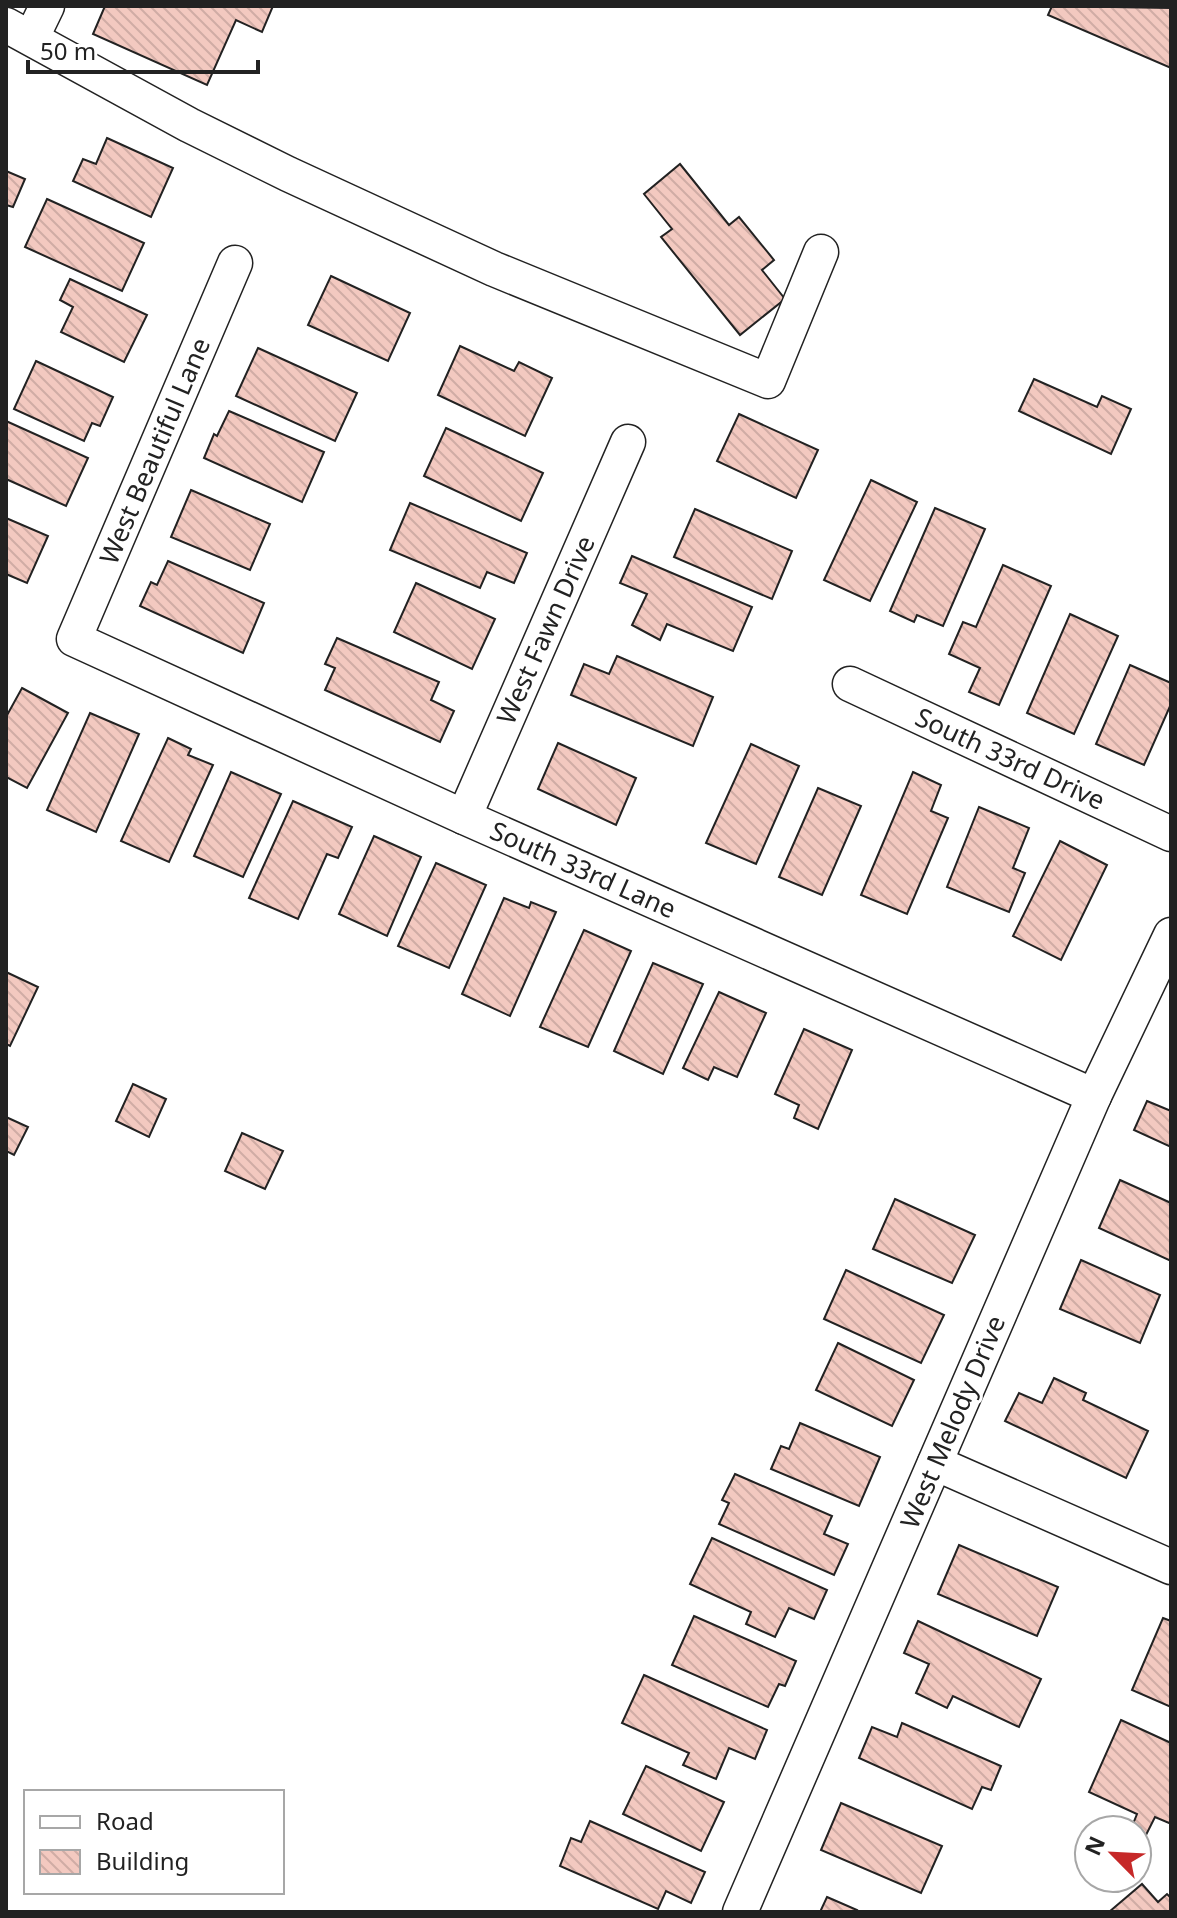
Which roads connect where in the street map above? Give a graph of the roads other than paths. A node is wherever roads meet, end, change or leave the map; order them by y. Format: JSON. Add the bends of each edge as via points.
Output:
{"nodes":[{"id":1,"x":47,"y":6,"type":"edge"},
{"id":2,"x":19,"y":31,"type":"edge"},
{"id":3,"x":821,"y":252,"type":"dead end"},
{"id":4,"x":235,"y":263,"type":"dead end"},
{"id":5,"x":628,"y":442,"type":"dead end"},
{"id":6,"x":74,"y":639,"type":"joint"},
{"id":7,"x":850,"y":684,"type":"dead end"},
{"id":8,"x":464,"y":817,"type":"junction"},
{"id":9,"x":1171,"y":834,"type":"edge"},
{"id":10,"x":1171,"y":935,"type":"edge"},
{"id":11,"x":1094,"y":1096,"type":"junction"},
{"id":12,"x":935,"y":1463,"type":"junction"},
{"id":13,"x":1171,"y":1567,"type":"edge"},
{"id":14,"x":740,"y":1912,"type":"edge"}],
"edges":[{"from":1,"to":2,"type":"street"},
{"from":2,"to":3,"type":"street","via":[[288,174],[494,269],[768,381]]},
{"from":4,"to":6,"type":"street","name":"West Beautiful Lane"},
{"from":5,"to":8,"type":"street","name":"West Fawn Drive"},
{"from":6,"to":8,"type":"street","name":"South 33rd Lane"},
{"from":7,"to":9,"type":"street","name":"South 33rd Drive"},
{"from":8,"to":11,"type":"street","name":"South 33rd Lane"},
{"from":10,"to":11,"type":"street","name":"West Melody Drive"},
{"from":11,"to":12,"type":"street","name":"West Melody Drive"},
{"from":12,"to":13,"type":"street"},
{"from":12,"to":14,"type":"street","name":"West Melody Drive"}]}
